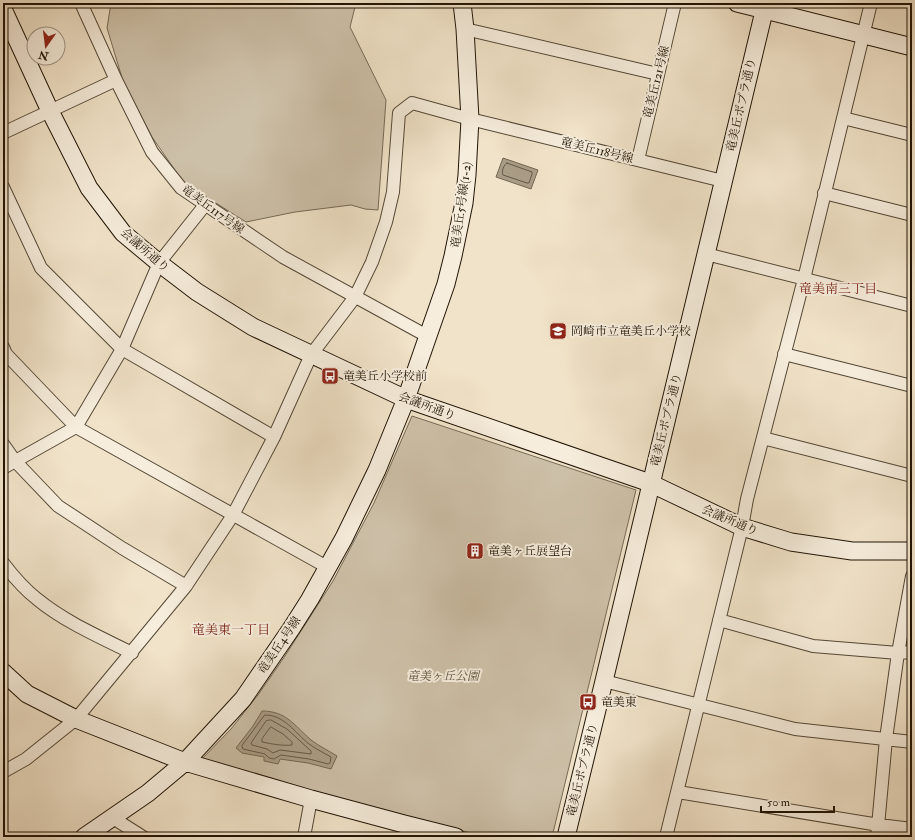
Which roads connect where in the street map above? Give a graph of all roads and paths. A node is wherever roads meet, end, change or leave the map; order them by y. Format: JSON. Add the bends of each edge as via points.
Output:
{"nodes":[{"id":1,"x":81,"y":3,"type":"edge"},
{"id":2,"x":462,"y":3,"type":"edge"},
{"id":3,"x":675,"y":3,"type":"edge"},
{"id":4,"x":737,"y":3,"type":"edge"},
{"id":5,"x":871,"y":3,"type":"edge"},
{"id":6,"x":765,"y":6,"type":"edge"},
{"id":7,"x":3,"y":9,"type":"edge"},
{"id":8,"x":465,"y":29,"type":"junction"},
{"id":9,"x":863,"y":35,"type":"junction"},
{"id":10,"x":912,"y":47,"type":"edge"},
{"id":11,"x":658,"y":74,"type":"junction"},
{"id":12,"x":116,"y":80,"type":"junction"},
{"id":13,"x":50,"y":111,"type":"junction"},
{"id":14,"x":843,"y":118,"type":"junction"},
{"id":15,"x":470,"y":119,"type":"junction"},
{"id":16,"x":3,"y":133,"type":"edge"},
{"id":17,"x":912,"y":135,"type":"edge"},
{"id":18,"x":638,"y":160,"type":"junction"},
{"id":19,"x":723,"y":181,"type":"junction"},
{"id":20,"x":3,"y":186,"type":"edge"},
{"id":21,"x":824,"y":193,"type":"junction"},
{"id":22,"x":205,"y":205,"type":"junction"},
{"id":23,"x":912,"y":215,"type":"edge"},
{"id":24,"x":706,"y":254,"type":"junction"},
{"id":25,"x":159,"y":263,"type":"junction"},
{"id":26,"x":804,"y":279,"type":"junction"},
{"id":27,"x":354,"y":297,"type":"junction"},
{"id":28,"x":912,"y":306,"type":"edge"},
{"id":29,"x":427,"y":336,"type":"junction"},
{"id":30,"x":3,"y":347,"type":"edge"},
{"id":31,"x":122,"y":349,"type":"junction"},
{"id":32,"x":784,"y":354,"type":"junction"},
{"id":33,"x":312,"y":355,"type":"junction"},
{"id":34,"x":912,"y":386,"type":"edge"},
{"id":35,"x":406,"y":399,"type":"junction"},
{"id":36,"x":76,"y":427,"type":"junction"},
{"id":37,"x":274,"y":437,"type":"junction"},
{"id":38,"x":763,"y":438,"type":"junction"},
{"id":39,"x":3,"y":444,"type":"edge"},
{"id":40,"x":15,"y":461,"type":"junction"},
{"id":41,"x":3,"y":468,"type":"edge"},
{"id":42,"x":912,"y":476,"type":"edge"},
{"id":43,"x":650,"y":483,"type":"junction"},
{"id":44,"x":233,"y":515,"type":"junction"},
{"id":45,"x":742,"y":527,"type":"junction"},
{"id":46,"x":912,"y":551,"type":"edge"},
{"id":47,"x":3,"y":563,"type":"edge"},
{"id":48,"x":327,"y":567,"type":"junction"},
{"id":49,"x":912,"y":576,"type":"edge"},
{"id":50,"x":186,"y":586,"type":"junction"},
{"id":51,"x":719,"y":620,"type":"junction"},
{"id":52,"x":912,"y":652,"type":"edge"},
{"id":53,"x":132,"y":653,"type":"junction"},
{"id":54,"x":898,"y":653,"type":"junction"},
{"id":55,"x":3,"y":672,"type":"edge"},
{"id":56,"x":604,"y":681,"type":"junction"},
{"id":57,"x":699,"y":706,"type":"junction"},
{"id":58,"x":76,"y":719,"type":"junction"},
{"id":59,"x":886,"y":739,"type":"junction"},
{"id":60,"x":912,"y":742,"type":"edge"},
{"id":61,"x":185,"y":762,"type":"junction"},
{"id":62,"x":3,"y":772,"type":"edge"},
{"id":63,"x":678,"y":792,"type":"junction"},
{"id":64,"x":311,"y":799,"type":"junction"},
{"id":65,"x":113,"y":818,"type":"junction"},
{"id":66,"x":912,"y":829,"type":"edge"},
{"id":67,"x":878,"y":831,"type":"edge"},
{"id":68,"x":84,"y":837,"type":"edge"},
{"id":69,"x":143,"y":837,"type":"edge"},
{"id":70,"x":304,"y":837,"type":"edge"},
{"id":71,"x":456,"y":837,"type":"edge"},
{"id":72,"x":566,"y":837,"type":"edge"},
{"id":73,"x":666,"y":837,"type":"edge"}],
"edges":[{"from":1,"to":12,"type":"street","name":"竜美丘117号線"},
{"from":2,"to":8,"type":"street","name":"竜美丘5号線(1-2)"},
{"from":3,"to":11,"type":"street","name":"竜美丘121号線"},
{"from":4,"to":6,"type":"street"},
{"from":5,"to":9,"type":"street"},
{"from":6,"to":9,"type":"street"},
{"from":6,"to":19,"type":"street","name":"竜美丘ポプラ通り"},
{"from":7,"to":13,"type":"street","name":"会議所通り"},
{"from":8,"to":11,"type":"street"},
{"from":8,"to":15,"type":"street","name":"竜美丘5号線(1-2)"},
{"from":9,"to":10,"type":"street"},
{"from":9,"to":14,"type":"street"},
{"from":11,"to":18,"type":"street","name":"竜美丘121号線"},
{"from":12,"to":13,"type":"street"},
{"from":12,"to":22,"type":"street","name":"竜美丘117号線","via":[[152,152],[181,188]]},
{"from":13,"to":16,"type":"street"},
{"from":13,"to":25,"type":"street","name":"会議所通り","via":[[89,188],[123,233]]},
{"from":14,"to":17,"type":"street"},
{"from":14,"to":21,"type":"street"},
{"from":15,"to":18,"type":"street","name":"竜美丘118号線"},
{"from":15,"to":27,"type":"street","name":"竜美丘118号線","via":[[412,103],[399,113],[388,215],[372,262]]},
{"from":15,"to":29,"type":"street","name":"竜美丘5号線(1-2)","via":[[467,174],[459,228],[446,284]]},
{"from":18,"to":19,"type":"street","name":"竜美丘118号線"},
{"from":19,"to":24,"type":"street","name":"竜美丘ポプラ通り"},
{"from":20,"to":31,"type":"street","via":[[41,268]]},
{"from":21,"to":23,"type":"street"},
{"from":21,"to":26,"type":"street"},
{"from":22,"to":25,"type":"street"},
{"from":22,"to":27,"type":"street","name":"竜美丘117号線","via":[[283,257]]},
{"from":24,"to":26,"type":"street"},
{"from":24,"to":43,"type":"street","name":"竜美丘ポプラ通り"},
{"from":25,"to":31,"type":"street"},
{"from":25,"to":33,"type":"street","name":"会議所通り","via":[[197,292],[253,327]]},
{"from":26,"to":28,"type":"street"},
{"from":26,"to":32,"type":"street"},
{"from":27,"to":29,"type":"street","name":"竜美丘117号線"},
{"from":27,"to":33,"type":"street"},
{"from":29,"to":35,"type":"street","name":"竜美丘5号線(1-2)"},
{"from":30,"to":36,"type":"street","via":[[6,354]]},
{"from":31,"to":36,"type":"street"},
{"from":31,"to":37,"type":"street"},
{"from":32,"to":34,"type":"street"},
{"from":32,"to":38,"type":"street"},
{"from":33,"to":35,"type":"street","name":"会議所通り"},
{"from":33,"to":37,"type":"street"},
{"from":35,"to":43,"type":"street","name":"会議所通り"},
{"from":35,"to":48,"type":"street","name":"竜美丘4号線","via":[[377,470]]},
{"from":36,"to":40,"type":"street"},
{"from":36,"to":44,"type":"street"},
{"from":37,"to":44,"type":"street"},
{"from":38,"to":42,"type":"street"},
{"from":38,"to":45,"type":"street"},
{"from":39,"to":40,"type":"street"},
{"from":40,"to":41,"type":"street"},
{"from":40,"to":50,"type":"street","via":[[58,506]]},
{"from":43,"to":45,"type":"street","name":"会議所通り"},
{"from":43,"to":56,"type":"street","name":"竜美丘ポプラ通り"},
{"from":44,"to":48,"type":"street"},
{"from":44,"to":50,"type":"street"},
{"from":45,"to":46,"type":"street","name":"会議所通り","via":[[791,542],[852,551]]},
{"from":45,"to":51,"type":"street"},
{"from":47,"to":53,"type":"street","via":[[14,578],[37,599],[69,621]]},
{"from":48,"to":61,"type":"street","name":"竜美丘4号線","via":[[291,629],[243,698]]},
{"from":49,"to":54,"type":"street"},
{"from":50,"to":53,"type":"street"},
{"from":51,"to":54,"type":"street","via":[[813,646]]},
{"from":51,"to":57,"type":"street"},
{"from":52,"to":54,"type":"street"},
{"from":53,"to":58,"type":"street"},
{"from":54,"to":59,"type":"street"},
{"from":55,"to":58,"type":"street","via":[[27,694]]},
{"from":56,"to":57,"type":"street"},
{"from":56,"to":72,"type":"street","name":"竜美丘ポプラ通り"},
{"from":57,"to":59,"type":"street","via":[[795,730]]},
{"from":57,"to":63,"type":"street"},
{"from":58,"to":61,"type":"street"},
{"from":58,"to":62,"type":"street","via":[[26,759]]},
{"from":59,"to":60,"type":"street"},
{"from":59,"to":67,"type":"street"},
{"from":61,"to":64,"type":"street"},
{"from":61,"to":65,"type":"street","name":"竜美丘4号線","via":[[148,794]]},
{"from":63,"to":67,"type":"street"},
{"from":63,"to":73,"type":"street"},
{"from":64,"to":70,"type":"street"},
{"from":64,"to":71,"type":"street"},
{"from":65,"to":68,"type":"street","name":"竜美丘4号線"},
{"from":65,"to":69,"type":"street"},
{"from":66,"to":67,"type":"street"}]}
